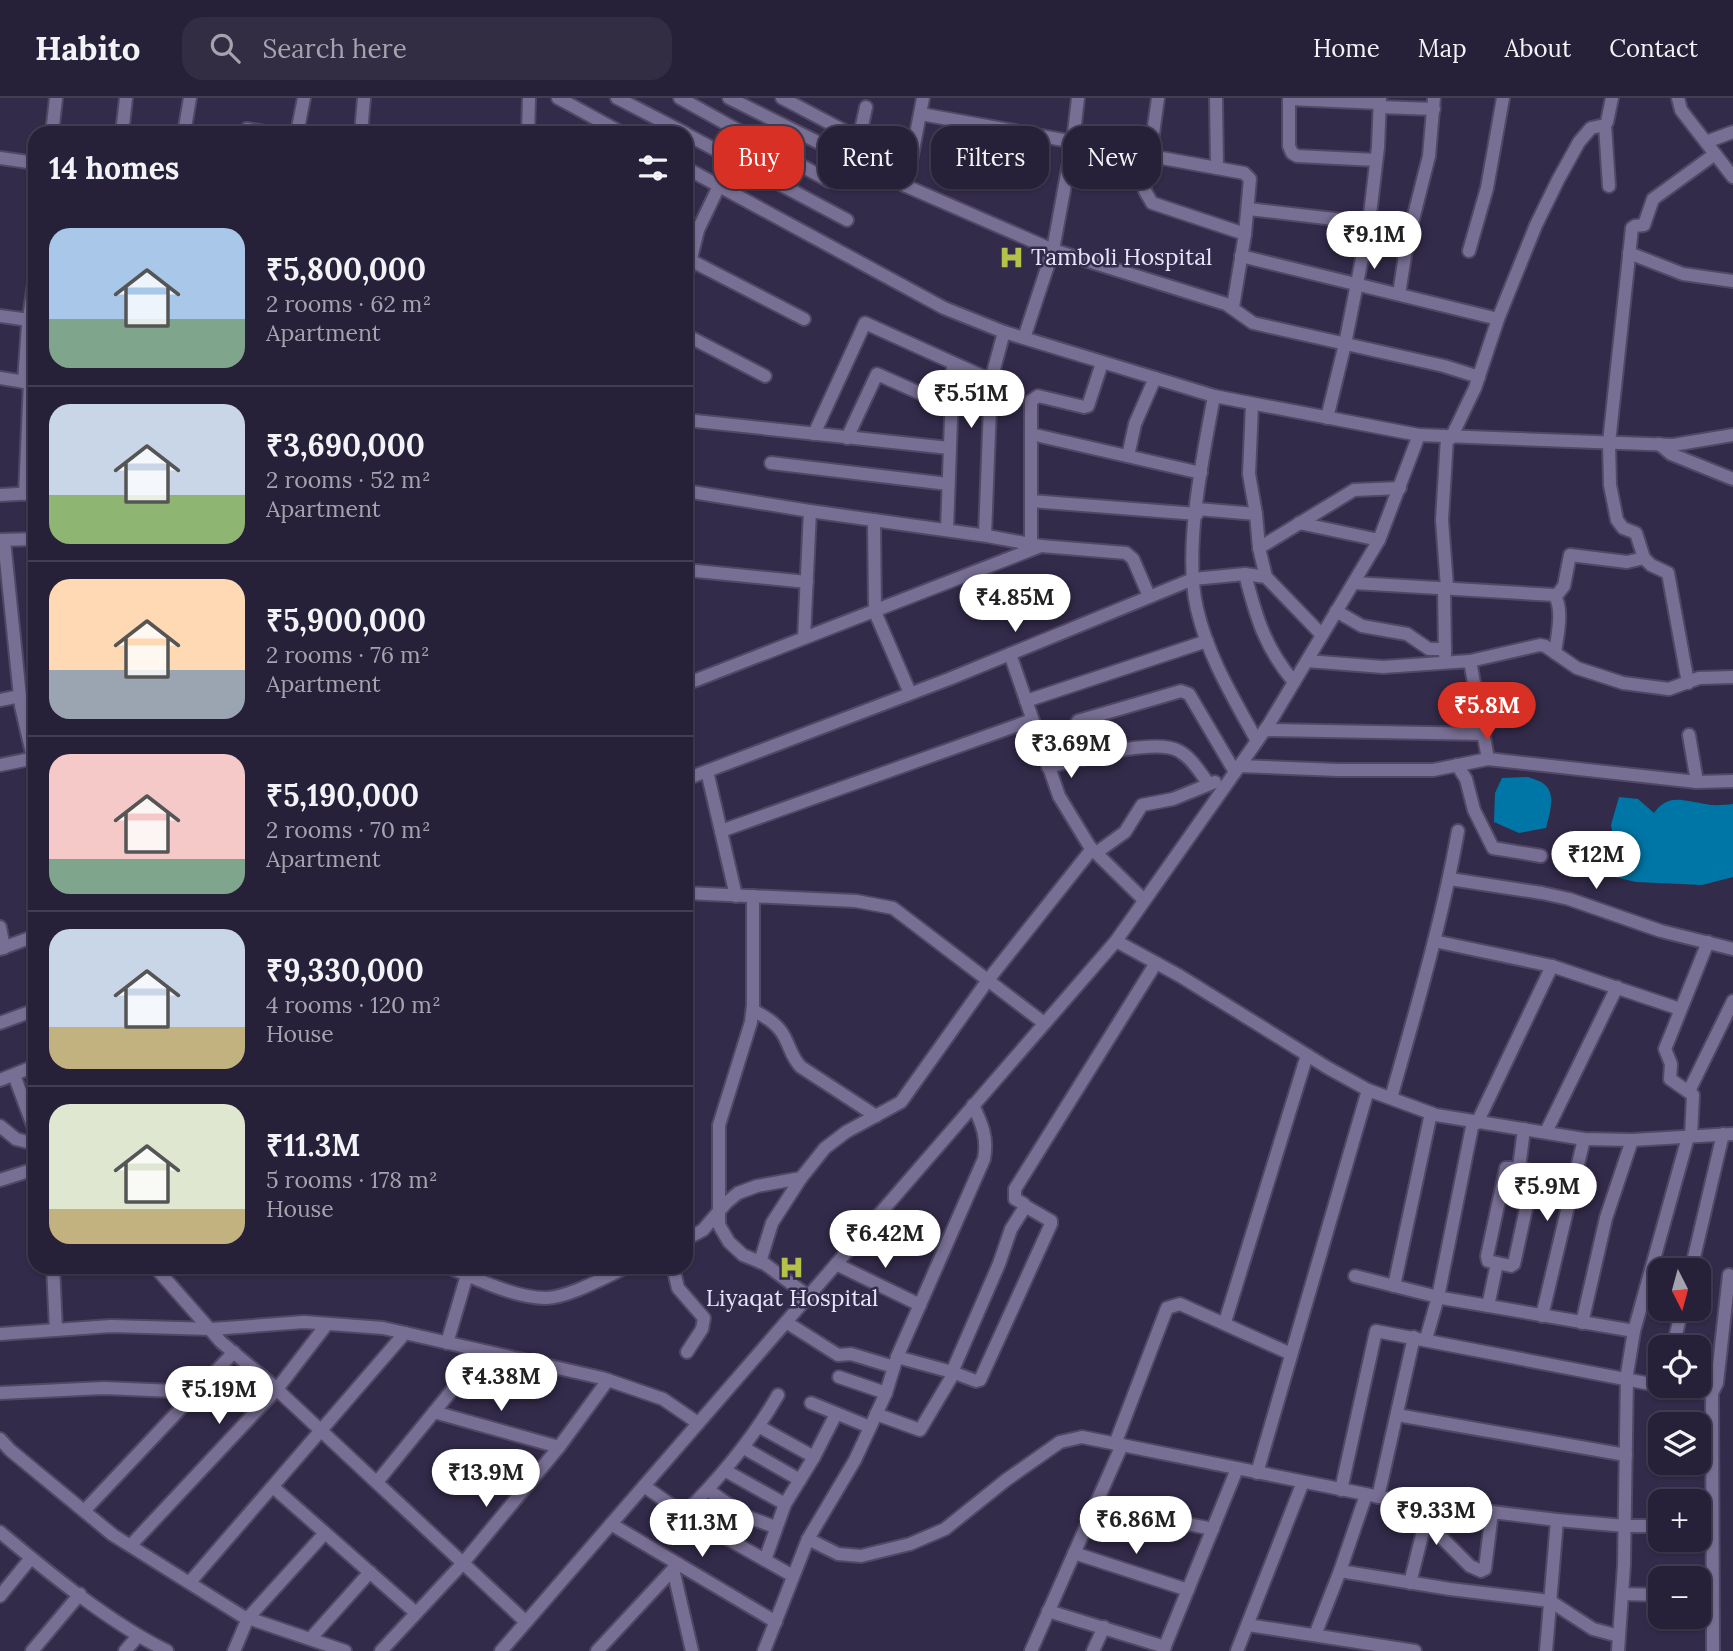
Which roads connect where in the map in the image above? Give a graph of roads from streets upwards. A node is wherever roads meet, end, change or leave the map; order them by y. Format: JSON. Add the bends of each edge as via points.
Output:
{"nodes":[{"id":1,"x":56,"y":98,"type":"edge"},
{"id":2,"x":126,"y":98,"type":"edge"},
{"id":3,"x":190,"y":98,"type":"edge"},
{"id":4,"x":364,"y":98,"type":"edge"},
{"id":5,"x":528,"y":98,"type":"edge"},
{"id":6,"x":558,"y":98,"type":"edge"},
{"id":7,"x":617,"y":98,"type":"edge"},
{"id":8,"x":680,"y":98,"type":"edge"},
{"id":9,"x":729,"y":98,"type":"edge"},
{"id":10,"x":782,"y":98,"type":"edge"},
{"id":11,"x":923,"y":98,"type":"edge"},
{"id":12,"x":1078,"y":98,"type":"edge"},
{"id":13,"x":1157,"y":98,"type":"edge"},
{"id":14,"x":1216,"y":98,"type":"edge"},
{"id":15,"x":1503,"y":98,"type":"edge"},
{"id":16,"x":1612,"y":98,"type":"edge"},
{"id":17,"x":1678,"y":98,"type":"edge"},
{"id":18,"x":301,"y":99,"type":"edge"},
{"id":19,"x":1289,"y":99,"type":"edge"},
{"id":20,"x":1379,"y":103,"type":"edge"},
{"id":21,"x":1434,"y":104,"type":"edge"},
{"id":22,"x":866,"y":107,"type":"dead end"},
{"id":23,"x":920,"y":114,"type":"junction"},
{"id":24,"x":1605,"y":125,"type":"junction"},
{"id":25,"x":53,"y":126,"type":"edge"},
{"id":26,"x":123,"y":126,"type":"edge"},
{"id":27,"x":185,"y":126,"type":"edge"},
{"id":28,"x":298,"y":126,"type":"edge"},
{"id":29,"x":362,"y":126,"type":"edge"},
{"id":30,"x":528,"y":126,"type":"edge"},
{"id":31,"x":606,"y":126,"type":"edge"},
{"id":32,"x":671,"y":126,"type":"edge"},
{"id":33,"x":730,"y":126,"type":"edge"},
{"id":34,"x":1075,"y":126,"type":"edge"},
{"id":35,"x":1153,"y":126,"type":"edge"},
{"id":36,"x":917,"y":129,"type":"edge"},
{"id":37,"x":1733,"y":132,"type":"edge"},
{"id":38,"x":693,"y":137,"type":"edge"},
{"id":39,"x":1063,"y":139,"type":"edge"},
{"id":40,"x":818,"y":142,"type":"edge"},
{"id":41,"x":1706,"y":142,"type":"junction"},
{"id":42,"x":714,"y":148,"type":"edge"},
{"id":43,"x":1715,"y":154,"type":"junction"},
{"id":44,"x":1161,"y":157,"type":"edge"},
{"id":45,"x":0,"y":158,"type":"edge"},
{"id":46,"x":1376,"y":160,"type":"junction"},
{"id":47,"x":28,"y":162,"type":"edge"},
{"id":48,"x":1217,"y":168,"type":"junction"},
{"id":49,"x":693,"y":172,"type":"edge"},
{"id":50,"x":1733,"y":177,"type":"edge"},
{"id":51,"x":714,"y":183,"type":"edge"},
{"id":52,"x":1609,"y":186,"type":"dead end"},
{"id":53,"x":718,"y":189,"type":"edge"},
{"id":54,"x":725,"y":189,"type":"edge"},
{"id":55,"x":791,"y":189,"type":"edge"},
{"id":56,"x":913,"y":189,"type":"edge"},
{"id":57,"x":1064,"y":189,"type":"edge"},
{"id":58,"x":1145,"y":189,"type":"edge"},
{"id":59,"x":1249,"y":209,"type":"junction"},
{"id":60,"x":848,"y":220,"type":"dead end"},
{"id":61,"x":1369,"y":223,"type":"junction"},
{"id":62,"x":1245,"y":234,"type":"junction"},
{"id":63,"x":693,"y":244,"type":"edge"},
{"id":64,"x":1053,"y":250,"type":"junction"},
{"id":65,"x":1469,"y":251,"type":"dead end"},
{"id":66,"x":1629,"y":253,"type":"junction"},
{"id":67,"x":1241,"y":256,"type":"junction"},
{"id":68,"x":693,"y":262,"type":"edge"},
{"id":69,"x":1733,"y":281,"type":"edge"},
{"id":70,"x":1356,"y":283,"type":"junction"},
{"id":71,"x":1399,"y":294,"type":"junction"},
{"id":72,"x":1233,"y":307,"type":"junction"},
{"id":73,"x":0,"y":316,"type":"edge"},
{"id":74,"x":804,"y":319,"type":"dead end"},
{"id":75,"x":1498,"y":319,"type":"junction"},
{"id":76,"x":28,"y":320,"type":"edge"},
{"id":77,"x":1004,"y":332,"type":"junction"},
{"id":78,"x":1024,"y":338,"type":"junction"},
{"id":79,"x":693,"y":339,"type":"edge"},
{"id":80,"x":1345,"y":344,"type":"junction"},
{"id":81,"x":1102,"y":363,"type":"junction"},
{"id":82,"x":953,"y":364,"type":"junction"},
{"id":83,"x":765,"y":376,"type":"dead end"},
{"id":84,"x":1479,"y":377,"type":"junction"},
{"id":85,"x":0,"y":378,"type":"edge"},
{"id":86,"x":1155,"y":378,"type":"junction"},
{"id":87,"x":991,"y":380,"type":"junction"},
{"id":88,"x":28,"y":382,"type":"edge"},
{"id":89,"x":1214,"y":396,"type":"junction"},
{"id":90,"x":1252,"y":405,"type":"junction"},
{"id":91,"x":951,"y":407,"type":"junction"},
{"id":92,"x":1327,"y":418,"type":"junction"},
{"id":93,"x":693,"y":421,"type":"edge"},
{"id":94,"x":814,"y":434,"type":"junction"},
{"id":95,"x":1031,"y":434,"type":"junction"},
{"id":96,"x":1419,"y":435,"type":"junction"},
{"id":97,"x":1733,"y":435,"type":"edge"},
{"id":98,"x":847,"y":438,"type":"junction"},
{"id":99,"x":1449,"y":438,"type":"junction"},
{"id":100,"x":1609,"y":443,"type":"junction"},
{"id":101,"x":1659,"y":444,"type":"junction"},
{"id":102,"x":949,"y":448,"type":"junction"},
{"id":103,"x":1128,"y":456,"type":"junction"},
{"id":104,"x":771,"y":463,"type":"dead end"},
{"id":105,"x":1201,"y":473,"type":"junction"},
{"id":106,"x":1733,"y":479,"type":"edge"},
{"id":107,"x":948,"y":484,"type":"junction"},
{"id":108,"x":1401,"y":488,"type":"junction"},
{"id":109,"x":693,"y":492,"type":"edge"},
{"id":110,"x":28,"y":493,"type":"edge"},
{"id":111,"x":0,"y":495,"type":"edge"},
{"id":112,"x":1031,"y":501,"type":"junction"},
{"id":113,"x":810,"y":511,"type":"junction"},
{"id":114,"x":1197,"y":511,"type":"junction"},
{"id":115,"x":1256,"y":514,"type":"junction"},
{"id":116,"x":874,"y":520,"type":"junction"},
{"id":117,"x":1299,"y":523,"type":"junction"},
{"id":118,"x":947,"y":530,"type":"junction"},
{"id":119,"x":985,"y":535,"type":"junction"},
{"id":120,"x":28,"y":539,"type":"edge"},
{"id":121,"x":2,"y":540,"type":"edge"},
{"id":122,"x":1379,"y":540,"type":"junction"},
{"id":123,"x":1036,"y":545,"type":"junction"},
{"id":124,"x":1259,"y":548,"type":"junction"},
{"id":125,"x":1644,"y":558,"type":"junction"},
{"id":126,"x":693,"y":571,"type":"edge"},
{"id":127,"x":1245,"y":574,"type":"junction"},
{"id":128,"x":1266,"y":577,"type":"junction"},
{"id":129,"x":1193,"y":579,"type":"junction"},
{"id":130,"x":807,"y":582,"type":"junction"},
{"id":131,"x":1354,"y":583,"type":"junction"},
{"id":132,"x":1445,"y":587,"type":"junction"},
{"id":133,"x":1149,"y":596,"type":"junction"},
{"id":134,"x":1556,"y":596,"type":"junction"},
{"id":135,"x":6,"y":610,"type":"edge"},
{"id":136,"x":1336,"y":611,"type":"junction"},
{"id":137,"x":875,"y":612,"type":"junction"},
{"id":138,"x":1322,"y":635,"type":"junction"},
{"id":139,"x":804,"y":638,"type":"junction"},
{"id":140,"x":1207,"y":641,"type":"junction"},
{"id":141,"x":1555,"y":653,"type":"junction"},
{"id":142,"x":1010,"y":654,"type":"junction"},
{"id":143,"x":1446,"y":656,"type":"junction"},
{"id":144,"x":1307,"y":661,"type":"junction"},
{"id":145,"x":1470,"y":661,"type":"junction"},
{"id":146,"x":1733,"y":677,"type":"edge"},
{"id":147,"x":693,"y":681,"type":"edge"},
{"id":148,"x":1294,"y":682,"type":"junction"},
{"id":149,"x":1688,"y":683,"type":"junction"},
{"id":150,"x":910,"y":694,"type":"junction"},
{"id":151,"x":20,"y":696,"type":"junction"},
{"id":152,"x":0,"y":700,"type":"edge"},
{"id":153,"x":1026,"y":701,"type":"junction"},
{"id":154,"x":1032,"y":719,"type":"junction"},
{"id":155,"x":1265,"y":730,"type":"junction"},
{"id":156,"x":28,"y":733,"type":"edge"},
{"id":157,"x":1484,"y":734,"type":"junction"},
{"id":158,"x":1689,"y":736,"type":"dead end"},
{"id":159,"x":1257,"y":741,"type":"junction"},
{"id":160,"x":1083,"y":759,"type":"junction"},
{"id":161,"x":1488,"y":759,"type":"junction"},
{"id":162,"x":28,"y":762,"type":"edge"},
{"id":163,"x":0,"y":765,"type":"edge"},
{"id":164,"x":1457,"y":765,"type":"junction"},
{"id":165,"x":1048,"y":767,"type":"junction"},
{"id":166,"x":706,"y":771,"type":"junction"},
{"id":167,"x":1236,"y":771,"type":"junction"},
{"id":168,"x":693,"y":776,"type":"edge"},
{"id":169,"x":1733,"y":781,"type":"edge"},
{"id":170,"x":1697,"y":782,"type":"junction"},
{"id":171,"x":1209,"y":784,"type":"junction"},
{"id":172,"x":721,"y":831,"type":"junction"},
{"id":173,"x":1458,"y":831,"type":"dead end"},
{"id":174,"x":1094,"y":851,"type":"junction"},
{"id":175,"x":1541,"y":856,"type":"dead end"},
{"id":176,"x":1450,"y":879,"type":"junction"},
{"id":177,"x":693,"y":893,"type":"edge"},
{"id":178,"x":736,"y":895,"type":"junction"},
{"id":179,"x":753,"y":896,"type":"junction"},
{"id":180,"x":1144,"y":900,"type":"junction"},
{"id":181,"x":0,"y":927,"type":"edge"},
{"id":182,"x":28,"y":939,"type":"edge"},
{"id":183,"x":1116,"y":941,"type":"junction"},
{"id":184,"x":1434,"y":941,"type":"junction"},
{"id":185,"x":1708,"y":943,"type":"junction"},
{"id":186,"x":2,"y":948,"type":"edge"},
{"id":187,"x":1733,"y":949,"type":"edge"},
{"id":188,"x":1156,"y":963,"type":"junction"},
{"id":189,"x":1552,"y":966,"type":"junction"},
{"id":190,"x":988,"y":980,"type":"junction"},
{"id":191,"x":1618,"y":987,"type":"junction"},
{"id":192,"x":1733,"y":1001,"type":"edge"},
{"id":193,"x":1680,"y":1009,"type":"junction"},
{"id":194,"x":753,"y":1010,"type":"junction"},
{"id":195,"x":28,"y":1013,"type":"edge"},
{"id":196,"x":0,"y":1023,"type":"edge"},
{"id":197,"x":1044,"y":1023,"type":"junction"},
{"id":198,"x":1307,"y":1055,"type":"junction"},
{"id":199,"x":28,"y":1069,"type":"edge"},
{"id":200,"x":14,"y":1075,"type":"junction"},
{"id":201,"x":0,"y":1080,"type":"edge"},
{"id":202,"x":1368,"y":1090,"type":"junction"},
{"id":203,"x":1689,"y":1091,"type":"junction"},
{"id":204,"x":1391,"y":1098,"type":"junction"},
{"id":205,"x":973,"y":1105,"type":"junction"},
{"id":206,"x":28,"y":1112,"type":"edge"},
{"id":207,"x":1431,"y":1113,"type":"junction"},
{"id":208,"x":876,"y":1116,"type":"junction"},
{"id":209,"x":1475,"y":1123,"type":"junction"},
{"id":210,"x":0,"y":1126,"type":"edge"},
{"id":211,"x":1524,"y":1129,"type":"junction"},
{"id":212,"x":1546,"y":1132,"type":"junction"},
{"id":213,"x":1728,"y":1134,"type":"edge"},
{"id":214,"x":1690,"y":1137,"type":"junction"},
{"id":215,"x":1584,"y":1139,"type":"junction"},
{"id":216,"x":1632,"y":1140,"type":"junction"},
{"id":217,"x":28,"y":1142,"type":"edge"},
{"id":218,"x":1519,"y":1168,"type":"junction"},
{"id":219,"x":28,"y":1171,"type":"edge"},
{"id":220,"x":801,"y":1178,"type":"junction"},
{"id":221,"x":0,"y":1180,"type":"edge"},
{"id":222,"x":1025,"y":1206,"type":"junction"},
{"id":223,"x":718,"y":1214,"type":"junction"},
{"id":224,"x":693,"y":1235,"type":"edge"},
{"id":225,"x":1694,"y":1258,"type":"edge"},
{"id":226,"x":760,"y":1262,"type":"junction"},
{"id":227,"x":1497,"y":1263,"type":"junction"},
{"id":228,"x":836,"y":1264,"type":"junction"},
{"id":229,"x":53,"y":1274,"type":"edge"},
{"id":230,"x":161,"y":1274,"type":"edge"},
{"id":231,"x":611,"y":1274,"type":"edge"},
{"id":232,"x":675,"y":1274,"type":"edge"},
{"id":233,"x":467,"y":1275,"type":"joint"},
{"id":234,"x":1729,"y":1275,"type":"dead end"},
{"id":235,"x":1355,"y":1276,"type":"dead end"},
{"id":236,"x":1394,"y":1286,"type":"junction"},
{"id":237,"x":808,"y":1296,"type":"junction"},
{"id":238,"x":1438,"y":1297,"type":"junction"},
{"id":239,"x":920,"y":1305,"type":"junction"},
{"id":240,"x":1488,"y":1306,"type":"junction"},
{"id":241,"x":1542,"y":1316,"type":"junction"},
{"id":242,"x":786,"y":1322,"type":"junction"},
{"id":243,"x":1225,"y":1322,"type":"junction"},
{"id":244,"x":1582,"y":1323,"type":"junction"},
{"id":245,"x":327,"y":1324,"type":"junction"},
{"id":246,"x":56,"y":1329,"type":"junction"},
{"id":247,"x":212,"y":1329,"type":"junction"},
{"id":248,"x":1634,"y":1331,"type":"junction"},
{"id":249,"x":405,"y":1333,"type":"junction"},
{"id":250,"x":0,"y":1334,"type":"edge"},
{"id":251,"x":1420,"y":1338,"type":"junction"},
{"id":252,"x":447,"y":1343,"type":"junction"},
{"id":253,"x":234,"y":1352,"type":"junction"},
{"id":254,"x":483,"y":1352,"type":"junction"},
{"id":255,"x":687,"y":1352,"type":"dead end"},
{"id":256,"x":1291,"y":1354,"type":"junction"},
{"id":257,"x":896,"y":1362,"type":"junction"},
{"id":258,"x":953,"y":1372,"type":"junction"},
{"id":259,"x":839,"y":1377,"type":"dead end"},
{"id":260,"x":608,"y":1380,"type":"junction"},
{"id":261,"x":1627,"y":1381,"type":"junction"},
{"id":262,"x":1648,"y":1384,"type":"edge"},
{"id":263,"x":277,"y":1389,"type":"junction"},
{"id":264,"x":197,"y":1392,"type":"junction"},
{"id":265,"x":886,"y":1392,"type":"junction"},
{"id":266,"x":0,"y":1393,"type":"edge"},
{"id":267,"x":1712,"y":1393,"type":"joint"},
{"id":268,"x":778,"y":1395,"type":"dead end"},
{"id":269,"x":811,"y":1403,"type":"dead end"},
{"id":270,"x":434,"y":1412,"type":"junction"},
{"id":271,"x":836,"y":1413,"type":"junction"},
{"id":272,"x":876,"y":1414,"type":"junction"},
{"id":273,"x":1397,"y":1415,"type":"junction"},
{"id":274,"x":698,"y":1423,"type":"junction"},
{"id":275,"x":760,"y":1427,"type":"junction"},
{"id":276,"x":870,"y":1427,"type":"junction"},
{"id":277,"x":323,"y":1432,"type":"junction"},
{"id":278,"x":0,"y":1439,"type":"edge"},
{"id":279,"x":1118,"y":1444,"type":"junction"},
{"id":280,"x":559,"y":1447,"type":"junction"},
{"id":281,"x":744,"y":1448,"type":"junction"},
{"id":282,"x":1626,"y":1455,"type":"junction"},
{"id":283,"x":814,"y":1457,"type":"junction"},
{"id":284,"x":1237,"y":1469,"type":"junction"},
{"id":285,"x":726,"y":1471,"type":"junction"},
{"id":286,"x":1257,"y":1473,"type":"junction"},
{"id":287,"x":800,"y":1480,"type":"junction"},
{"id":288,"x":377,"y":1482,"type":"junction"},
{"id":289,"x":1303,"y":1482,"type":"junction"},
{"id":290,"x":644,"y":1486,"type":"junction"},
{"id":291,"x":273,"y":1487,"type":"junction"},
{"id":292,"x":708,"y":1490,"type":"junction"},
{"id":293,"x":1341,"y":1490,"type":"junction"},
{"id":294,"x":1372,"y":1496,"type":"junction"},
{"id":295,"x":785,"y":1504,"type":"junction"},
{"id":296,"x":1429,"y":1504,"type":"junction"},
{"id":297,"x":1095,"y":1506,"type":"junction"},
{"id":298,"x":84,"y":1511,"type":"junction"},
{"id":299,"x":1492,"y":1512,"type":"junction"},
{"id":300,"x":684,"y":1514,"type":"junction"},
{"id":301,"x":1557,"y":1520,"type":"junction"},
{"id":302,"x":1425,"y":1521,"type":"junction"},
{"id":303,"x":611,"y":1524,"type":"junction"},
{"id":304,"x":1625,"y":1526,"type":"junction"},
{"id":305,"x":1648,"y":1526,"type":"edge"},
{"id":306,"x":1713,"y":1526,"type":"joint"},
{"id":307,"x":775,"y":1527,"type":"junction"},
{"id":308,"x":1213,"y":1529,"type":"junction"},
{"id":309,"x":0,"y":1532,"type":"edge"},
{"id":310,"x":325,"y":1533,"type":"junction"},
{"id":311,"x":808,"y":1539,"type":"junction"},
{"id":312,"x":131,"y":1545,"type":"junction"},
{"id":313,"x":1074,"y":1553,"type":"junction"},
{"id":314,"x":31,"y":1558,"type":"junction"},
{"id":315,"x":765,"y":1560,"type":"junction"},
{"id":316,"x":463,"y":1563,"type":"junction"},
{"id":317,"x":675,"y":1566,"type":"junction"},
{"id":318,"x":1340,"y":1571,"type":"junction"},
{"id":319,"x":370,"y":1573,"type":"junction"},
{"id":320,"x":793,"y":1576,"type":"junction"},
{"id":321,"x":190,"y":1582,"type":"junction"},
{"id":322,"x":1410,"y":1583,"type":"junction"},
{"id":323,"x":1188,"y":1590,"type":"junction"},
{"id":324,"x":79,"y":1594,"type":"junction"},
{"id":325,"x":1622,"y":1594,"type":"junction"},
{"id":326,"x":1648,"y":1595,"type":"edge"},
{"id":327,"x":0,"y":1596,"type":"edge"},
{"id":328,"x":1713,"y":1597,"type":"joint"},
{"id":329,"x":1550,"y":1601,"type":"junction"},
{"id":330,"x":1048,"y":1611,"type":"junction"},
{"id":331,"x":416,"y":1613,"type":"junction"},
{"id":332,"x":248,"y":1618,"type":"junction"},
{"id":333,"x":526,"y":1622,"type":"junction"},
{"id":334,"x":776,"y":1622,"type":"junction"},
{"id":335,"x":1248,"y":1625,"type":"junction"},
{"id":336,"x":1104,"y":1627,"type":"junction"},
{"id":337,"x":1315,"y":1635,"type":"junction"},
{"id":338,"x":138,"y":1636,"type":"junction"},
{"id":339,"x":1619,"y":1636,"type":"junction"},
{"id":340,"x":311,"y":1638,"type":"junction"},
{"id":341,"x":1164,"y":1649,"type":"edge"},
{"id":342,"x":32,"y":1651,"type":"edge"},
{"id":343,"x":125,"y":1651,"type":"edge"},
{"id":344,"x":167,"y":1651,"type":"edge"},
{"id":345,"x":234,"y":1651,"type":"edge"},
{"id":346,"x":345,"y":1651,"type":"edge"},
{"id":347,"x":381,"y":1651,"type":"edge"},
{"id":348,"x":501,"y":1651,"type":"edge"},
{"id":349,"x":597,"y":1651,"type":"edge"},
{"id":350,"x":692,"y":1651,"type":"edge"},
{"id":351,"x":764,"y":1651,"type":"edge"},
{"id":352,"x":1031,"y":1651,"type":"edge"},
{"id":353,"x":1093,"y":1651,"type":"edge"},
{"id":354,"x":1237,"y":1651,"type":"edge"},
{"id":355,"x":1415,"y":1651,"type":"edge"},
{"id":356,"x":1546,"y":1651,"type":"edge"},
{"id":357,"x":1618,"y":1651,"type":"edge"},
{"id":358,"x":1713,"y":1651,"type":"edge"}],
"edges":[{"from":1,"to":25,"type":"street"},
{"from":2,"to":26,"type":"street"},
{"from":3,"to":27,"type":"street"},
{"from":4,"to":29,"type":"street"},
{"from":5,"to":30,"type":"street"},
{"from":6,"to":31,"type":"street"},
{"from":7,"to":32,"type":"street"},
{"from":8,"to":33,"type":"street"},
{"from":9,"to":40,"type":"street"},
{"from":10,"to":22,"type":"street","via":[[856,137]]},
{"from":11,"to":23,"type":"street"},
{"from":12,"to":34,"type":"street"},
{"from":13,"to":35,"type":"street"},
{"from":14,"to":48,"type":"street"},
{"from":15,"to":65,"type":"street","via":[[1487,188]]},
{"from":16,"to":24,"type":"street"},
{"from":17,"to":41,"type":"street","via":[[1681,110]]},
{"from":18,"to":28,"type":"street"},
{"from":19,"to":20,"type":"street"},
{"from":19,"to":46,"type":"street","via":[[1292,153]]},
{"from":20,"to":21,"type":"street"},
{"from":20,"to":46,"type":"street"},
{"from":21,"to":71,"type":"street","via":[[1429,156]]},
{"from":23,"to":36,"type":"street"},
{"from":23,"to":39,"type":"street"},
{"from":24,"to":52,"type":"street"},
{"from":24,"to":75,"type":"street","via":[[1591,128],[1579,142],[1558,180]]},
{"from":37,"to":41,"type":"street"},
{"from":38,"to":42,"type":"street"},
{"from":41,"to":43,"type":"street"},
{"from":43,"to":50,"type":"street"},
{"from":43,"to":66,"type":"street","via":[[1653,199],[1644,225],[1632,228]]},
{"from":44,"to":48,"type":"street"},
{"from":45,"to":47,"type":"street"},
{"from":46,"to":61,"type":"street"},
{"from":48,"to":59,"type":"street","via":[[1248,175]]},
{"from":49,"to":51,"type":"street"},
{"from":53,"to":63,"type":"street"},
{"from":54,"to":77,"type":"street","via":[[944,308]]},
{"from":55,"to":60,"type":"street"},
{"from":56,"to":64,"type":"street"},
{"from":57,"to":64,"type":"street"},
{"from":58,"to":62,"type":"street","via":[[1152,203]]},
{"from":59,"to":61,"type":"street"},
{"from":59,"to":62,"type":"street"},
{"from":61,"to":70,"type":"street"},
{"from":62,"to":67,"type":"street"},
{"from":64,"to":72,"type":"street"},
{"from":64,"to":78,"type":"street"},
{"from":66,"to":69,"type":"street","via":[[1683,274]]},
{"from":66,"to":100,"type":"street"},
{"from":67,"to":70,"type":"street"},
{"from":67,"to":72,"type":"street"},
{"from":68,"to":74,"type":"street"},
{"from":70,"to":71,"type":"street"},
{"from":70,"to":80,"type":"street"},
{"from":71,"to":75,"type":"street"},
{"from":72,"to":80,"type":"street","via":[[1253,323]]},
{"from":73,"to":76,"type":"street"},
{"from":75,"to":84,"type":"street"},
{"from":77,"to":78,"type":"street"},
{"from":77,"to":87,"type":"street"},
{"from":78,"to":81,"type":"street"},
{"from":79,"to":83,"type":"street"},
{"from":80,"to":84,"type":"street"},
{"from":80,"to":92,"type":"street"},
{"from":81,"to":86,"type":"street"},
{"from":81,"to":95,"type":"street","via":[[1088,406],[1034,397]]},
{"from":82,"to":87,"type":"street"},
{"from":82,"to":91,"type":"street"},
{"from":82,"to":94,"type":"street","via":[[865,323]]},
{"from":84,"to":99,"type":"street"},
{"from":85,"to":88,"type":"street"},
{"from":86,"to":89,"type":"street"},
{"from":86,"to":103,"type":"street","via":[[1135,424]]},
{"from":87,"to":119,"type":"street"},
{"from":89,"to":90,"type":"street"},
{"from":89,"to":105,"type":"street"},
{"from":90,"to":92,"type":"street"},
{"from":90,"to":115,"type":"street","via":[[1249,474]]},
{"from":91,"to":98,"type":"street","via":[[877,374]]},
{"from":91,"to":102,"type":"street"},
{"from":92,"to":96,"type":"street"},
{"from":93,"to":94,"type":"street"},
{"from":94,"to":98,"type":"street"},
{"from":95,"to":103,"type":"street"},
{"from":95,"to":112,"type":"street"},
{"from":96,"to":99,"type":"street"},
{"from":96,"to":108,"type":"street"},
{"from":97,"to":101,"type":"street"},
{"from":98,"to":102,"type":"street"},
{"from":99,"to":100,"type":"street"},
{"from":99,"to":132,"type":"street","via":[[1442,520]]},
{"from":100,"to":101,"type":"street"},
{"from":100,"to":125,"type":"street","via":[[1617,520],[1636,533]]},
{"from":101,"to":106,"type":"street","via":[[1671,454]]},
{"from":102,"to":107,"type":"street"},
{"from":103,"to":105,"type":"street"},
{"from":104,"to":107,"type":"street"},
{"from":105,"to":114,"type":"street"},
{"from":107,"to":118,"type":"street"},
{"from":108,"to":117,"type":"street","via":[[1354,490]]},
{"from":108,"to":122,"type":"street"},
{"from":109,"to":113,"type":"street"},
{"from":110,"to":111,"type":"street"},
{"from":112,"to":114,"type":"street"},
{"from":112,"to":123,"type":"street"},
{"from":113,"to":116,"type":"street"},
{"from":113,"to":130,"type":"street"},
{"from":114,"to":115,"type":"street"},
{"from":114,"to":129,"type":"street"},
{"from":115,"to":124,"type":"street"},
{"from":116,"to":118,"type":"street"},
{"from":116,"to":137,"type":"street"},
{"from":117,"to":122,"type":"street"},
{"from":117,"to":124,"type":"street"},
{"from":118,"to":119,"type":"street"},
{"from":119,"to":123,"type":"street"},
{"from":120,"to":121,"type":"street"},
{"from":121,"to":135,"type":"street"},
{"from":122,"to":131,"type":"street"},
{"from":123,"to":133,"type":"street","via":[[1126,553]]},
{"from":123,"to":137,"type":"street"},
{"from":124,"to":128,"type":"street"},
{"from":125,"to":134,"type":"street","via":[[1627,562],[1570,555],[1564,586]]},
{"from":125,"to":149,"type":"street","via":[[1668,573]]},
{"from":126,"to":130,"type":"street"},
{"from":127,"to":128,"type":"street"},
{"from":127,"to":129,"type":"street"},
{"from":127,"to":148,"type":"street","via":[[1269,648]]},
{"from":128,"to":138,"type":"street"},
{"from":129,"to":133,"type":"street"},
{"from":129,"to":140,"type":"street"},
{"from":130,"to":139,"type":"street"},
{"from":131,"to":132,"type":"street"},
{"from":131,"to":136,"type":"street"},
{"from":132,"to":134,"type":"street"},
{"from":132,"to":143,"type":"street"},
{"from":133,"to":142,"type":"street"},
{"from":134,"to":141,"type":"street"},
{"from":135,"to":151,"type":"street"},
{"from":136,"to":138,"type":"street"},
{"from":136,"to":143,"type":"street","via":[[1362,626],[1407,634]]},
{"from":137,"to":139,"type":"street"},
{"from":137,"to":150,"type":"street"},
{"from":138,"to":144,"type":"street"},
{"from":139,"to":147,"type":"street"},
{"from":140,"to":153,"type":"street"},
{"from":140,"to":159,"type":"street"},
{"from":141,"to":145,"type":"street","via":[[1541,645]]},
{"from":141,"to":149,"type":"street","via":[[1577,668],[1623,683],[1659,689]]},
{"from":142,"to":150,"type":"street"},
{"from":142,"to":153,"type":"street"},
{"from":143,"to":144,"type":"street","via":[[1383,667]]},
{"from":143,"to":145,"type":"street"},
{"from":144,"to":148,"type":"street"},
{"from":145,"to":157,"type":"street"},
{"from":146,"to":149,"type":"street","via":[[1699,678]]},
{"from":148,"to":155,"type":"street"},
{"from":150,"to":166,"type":"street"},
{"from":151,"to":152,"type":"street"},
{"from":151,"to":156,"type":"street"},
{"from":153,"to":154,"type":"street"},
{"from":154,"to":165,"type":"street"},
{"from":154,"to":172,"type":"street"},
{"from":155,"to":157,"type":"street"},
{"from":155,"to":159,"type":"street"},
{"from":157,"to":161,"type":"street"},
{"from":158,"to":170,"type":"street"},
{"from":159,"to":167,"type":"street"},
{"from":160,"to":165,"type":"street"},
{"from":160,"to":167,"type":"street","via":[[1075,726],[1078,721],[1181,691],[1189,694]]},
{"from":160,"to":171,"type":"street","via":[[1171,748],[1189,759]]},
{"from":161,"to":164,"type":"street"},
{"from":161,"to":170,"type":"street"},
{"from":162,"to":163,"type":"street"},
{"from":164,"to":167,"type":"street","via":[[1433,770]]},
{"from":164,"to":175,"type":"street","via":[[1493,848]]},
{"from":165,"to":174,"type":"street","via":[[1059,796]]},
{"from":166,"to":168,"type":"street"},
{"from":166,"to":172,"type":"street"},
{"from":167,"to":171,"type":"street"},
{"from":167,"to":180,"type":"street"},
{"from":169,"to":170,"type":"street"},
{"from":171,"to":174,"type":"street","via":[[1173,799],[1142,805],[1125,832]]},
{"from":172,"to":178,"type":"street"},
{"from":173,"to":176,"type":"street"},
{"from":174,"to":180,"type":"street"},
{"from":174,"to":190,"type":"street"},
{"from":176,"to":184,"type":"street"},
{"from":176,"to":185,"type":"street","via":[[1542,893]]},
{"from":177,"to":178,"type":"street"},
{"from":178,"to":179,"type":"street"},
{"from":179,"to":190,"type":"street","via":[[856,901],[893,908]]},
{"from":179,"to":194,"type":"street"},
{"from":180,"to":183,"type":"street"},
{"from":181,"to":186,"type":"street"},
{"from":182,"to":186,"type":"street"},
{"from":183,"to":188,"type":"street"},
{"from":183,"to":197,"type":"street"},
{"from":184,"to":189,"type":"street"},
{"from":184,"to":204,"type":"street"},
{"from":185,"to":187,"type":"street"},
{"from":185,"to":193,"type":"street"},
{"from":188,"to":198,"type":"street"},
{"from":188,"to":222,"type":"street","via":[[1015,1189],[1015,1199]]},
{"from":189,"to":191,"type":"street"},
{"from":189,"to":209,"type":"street"},
{"from":190,"to":197,"type":"street"},
{"from":190,"to":208,"type":"street","via":[[901,1102]]},
{"from":191,"to":193,"type":"street"},
{"from":191,"to":212,"type":"street"},
{"from":192,"to":203,"type":"street"},
{"from":193,"to":203,"type":"street","via":[[1665,1051],[1671,1063],[1670,1079]]},
{"from":194,"to":208,"type":"street","via":[[776,1025],[801,1067]]},
{"from":194,"to":223,"type":"street","via":[[719,1125]]},
{"from":195,"to":196,"type":"street"},
{"from":197,"to":205,"type":"street"},
{"from":198,"to":202,"type":"street"},
{"from":198,"to":243,"type":"street"},
{"from":199,"to":200,"type":"street"},
{"from":200,"to":201,"type":"street"},
{"from":200,"to":206,"type":"street"},
{"from":202,"to":204,"type":"street"},
{"from":202,"to":256,"type":"street"},
{"from":203,"to":214,"type":"street","via":[[1693,1098]]},
{"from":204,"to":207,"type":"street"},
{"from":205,"to":228,"type":"street"},
{"from":205,"to":239,"type":"street","via":[[984,1127],[984,1159]]},
{"from":207,"to":209,"type":"street"},
{"from":207,"to":236,"type":"street"},
{"from":208,"to":220,"type":"street","via":[[825,1148]]},
{"from":209,"to":211,"type":"street"},
{"from":209,"to":238,"type":"street"},
{"from":210,"to":217,"type":"street"},
{"from":211,"to":212,"type":"street"},
{"from":211,"to":218,"type":"street"},
{"from":212,"to":215,"type":"street"},
{"from":213,"to":214,"type":"street"},
{"from":213,"to":225,"type":"street"},
{"from":214,"to":216,"type":"street"},
{"from":214,"to":248,"type":"street"},
{"from":215,"to":216,"type":"street"},
{"from":215,"to":241,"type":"street"},
{"from":216,"to":244,"type":"street","via":[[1606,1218]]},
{"from":218,"to":227,"type":"street","via":[[1506,1168],[1487,1258]]},
{"from":218,"to":227,"type":"street","via":[[1534,1172],[1514,1264]]},
{"from":219,"to":221,"type":"street"},
{"from":220,"to":223,"type":"street","via":[[747,1189]]},
{"from":220,"to":226,"type":"street","via":[[772,1223]]},
{"from":222,"to":258,"type":"street","via":[[1011,1229]]},
{"from":222,"to":258,"type":"street","via":[[1051,1224],[979,1380]]},
{"from":223,"to":224,"type":"street"},
{"from":223,"to":226,"type":"street","via":[[729,1242]]},
{"from":226,"to":237,"type":"street"},
{"from":227,"to":240,"type":"street"},
{"from":228,"to":237,"type":"street"},
{"from":228,"to":239,"type":"street"},
{"from":229,"to":246,"type":"street"},
{"from":230,"to":247,"type":"street"},
{"from":231,"to":233,"type":"street","via":[[546,1298]]},
{"from":232,"to":255,"type":"street","via":[[678,1288],[704,1318]]},
{"from":233,"to":252,"type":"street"},
{"from":234,"to":267,"type":"street","via":[[1717,1383]]},
{"from":235,"to":236,"type":"street"},
{"from":236,"to":238,"type":"street"},
{"from":237,"to":242,"type":"street"},
{"from":238,"to":240,"type":"street"},
{"from":238,"to":251,"type":"street"},
{"from":239,"to":257,"type":"street"},
{"from":240,"to":241,"type":"street"},
{"from":241,"to":244,"type":"street"},
{"from":242,"to":257,"type":"street","via":[[838,1355]]},
{"from":242,"to":274,"type":"street"},
{"from":243,"to":256,"type":"street"},
{"from":243,"to":279,"type":"street","via":[[1180,1304],[1167,1308]]},
{"from":244,"to":248,"type":"street"},
{"from":245,"to":247,"type":"street"},
{"from":245,"to":249,"type":"street"},
{"from":245,"to":263,"type":"street"},
{"from":246,"to":247,"type":"street"},
{"from":246,"to":250,"type":"street"},
{"from":247,"to":253,"type":"street"},
{"from":248,"to":261,"type":"street"},
{"from":249,"to":252,"type":"street"},
{"from":249,"to":277,"type":"street"},
{"from":251,"to":261,"type":"street"},
{"from":251,"to":273,"type":"street"},
{"from":251,"to":293,"type":"street","via":[[1375,1332]]},
{"from":252,"to":254,"type":"street"},
{"from":253,"to":263,"type":"street"},
{"from":253,"to":264,"type":"street"},
{"from":254,"to":260,"type":"street"},
{"from":254,"to":270,"type":"street"},
{"from":256,"to":286,"type":"street"},
{"from":257,"to":258,"type":"street"},
{"from":257,"to":265,"type":"street"},
{"from":258,"to":272,"type":"street","via":[[920,1430]]},
{"from":259,"to":265,"type":"street"},
{"from":260,"to":274,"type":"street","via":[[663,1399]]},
{"from":260,"to":280,"type":"street"},
{"from":261,"to":262,"type":"street"},
{"from":261,"to":282,"type":"street"},
{"from":263,"to":277,"type":"street"},
{"from":263,"to":312,"type":"street"},
{"from":264,"to":266,"type":"street","via":[[104,1388]]},
{"from":264,"to":298,"type":"street"},
{"from":265,"to":272,"type":"street"},
{"from":267,"to":306,"type":"street"},
{"from":268,"to":275,"type":"street"},
{"from":269,"to":271,"type":"street"},
{"from":270,"to":280,"type":"street"},
{"from":270,"to":288,"type":"street"},
{"from":271,"to":276,"type":"street"},
{"from":271,"to":283,"type":"street"},
{"from":272,"to":276,"type":"street"},
{"from":273,"to":282,"type":"street"},
{"from":273,"to":294,"type":"street"},
{"from":274,"to":290,"type":"street"},
{"from":275,"to":281,"type":"street"},
{"from":275,"to":283,"type":"street"},
{"from":276,"to":311,"type":"street"},
{"from":277,"to":288,"type":"street"},
{"from":277,"to":291,"type":"street"},
{"from":278,"to":298,"type":"street"},
{"from":279,"to":284,"type":"street"},
{"from":279,"to":297,"type":"street"},
{"from":279,"to":311,"type":"street","via":[[1082,1437],[1060,1442],[945,1529],[910,1544],[861,1556],[838,1554]]},
{"from":280,"to":316,"type":"street"},
{"from":281,"to":285,"type":"street"},
{"from":281,"to":287,"type":"street"},
{"from":282,"to":304,"type":"street"},
{"from":283,"to":287,"type":"street"},
{"from":284,"to":286,"type":"street"},
{"from":284,"to":308,"type":"street"},
{"from":285,"to":292,"type":"street"},
{"from":285,"to":295,"type":"street"},
{"from":286,"to":289,"type":"street"},
{"from":287,"to":295,"type":"street"},
{"from":288,"to":316,"type":"street"},
{"from":289,"to":293,"type":"street"},
{"from":289,"to":335,"type":"street"},
{"from":290,"to":300,"type":"street"},
{"from":290,"to":303,"type":"street"},
{"from":291,"to":310,"type":"street"},
{"from":291,"to":321,"type":"street"},
{"from":292,"to":300,"type":"street"},
{"from":292,"to":307,"type":"street","via":[[745,1516]]},
{"from":293,"to":294,"type":"street"},
{"from":294,"to":296,"type":"street"},
{"from":294,"to":318,"type":"street"},
{"from":295,"to":307,"type":"street"},
{"from":296,"to":299,"type":"street"},
{"from":296,"to":302,"type":"street"},
{"from":297,"to":308,"type":"street"},
{"from":297,"to":313,"type":"street"},
{"from":298,"to":312,"type":"street"},
{"from":299,"to":301,"type":"street"},
{"from":299,"to":302,"type":"street","via":[[1485,1569],[1481,1571],[1470,1566]]},
{"from":300,"to":315,"type":"street"},
{"from":301,"to":304,"type":"street"},
{"from":301,"to":329,"type":"street"},
{"from":302,"to":322,"type":"street"},
{"from":303,"to":317,"type":"street"},
{"from":303,"to":333,"type":"street"},
{"from":304,"to":305,"type":"street"},
{"from":304,"to":325,"type":"street"},
{"from":306,"to":328,"type":"street"},
{"from":307,"to":315,"type":"street"},
{"from":308,"to":323,"type":"street"},
{"from":309,"to":314,"type":"street"},
{"from":310,"to":319,"type":"street"},
{"from":310,"to":332,"type":"street"},
{"from":311,"to":320,"type":"street"},
{"from":312,"to":321,"type":"street"},
{"from":313,"to":323,"type":"street"},
{"from":313,"to":330,"type":"street"},
{"from":314,"to":324,"type":"street"},
{"from":314,"to":327,"type":"street"},
{"from":315,"to":320,"type":"street"},
{"from":316,"to":331,"type":"street"},
{"from":316,"to":333,"type":"street"},
{"from":317,"to":334,"type":"street"},
{"from":317,"to":349,"type":"street"},
{"from":317,"to":350,"type":"street"},
{"from":318,"to":322,"type":"street"},
{"from":318,"to":337,"type":"street"},
{"from":319,"to":331,"type":"street"},
{"from":319,"to":340,"type":"street"},
{"from":320,"to":334,"type":"street"},
{"from":321,"to":332,"type":"street"},
{"from":322,"to":329,"type":"street"},
{"from":323,"to":341,"type":"street"},
{"from":324,"to":338,"type":"street"},
{"from":324,"to":342,"type":"street"},
{"from":325,"to":326,"type":"street"},
{"from":325,"to":339,"type":"street"},
{"from":328,"to":358,"type":"street"},
{"from":329,"to":339,"type":"street","via":[[1593,1629]]},
{"from":329,"to":356,"type":"street"},
{"from":330,"to":336,"type":"street"},
{"from":330,"to":352,"type":"street"},
{"from":331,"to":347,"type":"street"},
{"from":332,"to":340,"type":"street"},
{"from":332,"to":345,"type":"street"},
{"from":333,"to":348,"type":"street"},
{"from":334,"to":351,"type":"street"},
{"from":335,"to":337,"type":"street"},
{"from":335,"to":354,"type":"street"},
{"from":336,"to":341,"type":"street"},
{"from":336,"to":353,"type":"street"},
{"from":337,"to":355,"type":"street"},
{"from":338,"to":343,"type":"street"},
{"from":338,"to":344,"type":"street"},
{"from":339,"to":357,"type":"street"},
{"from":340,"to":346,"type":"street"}]}
